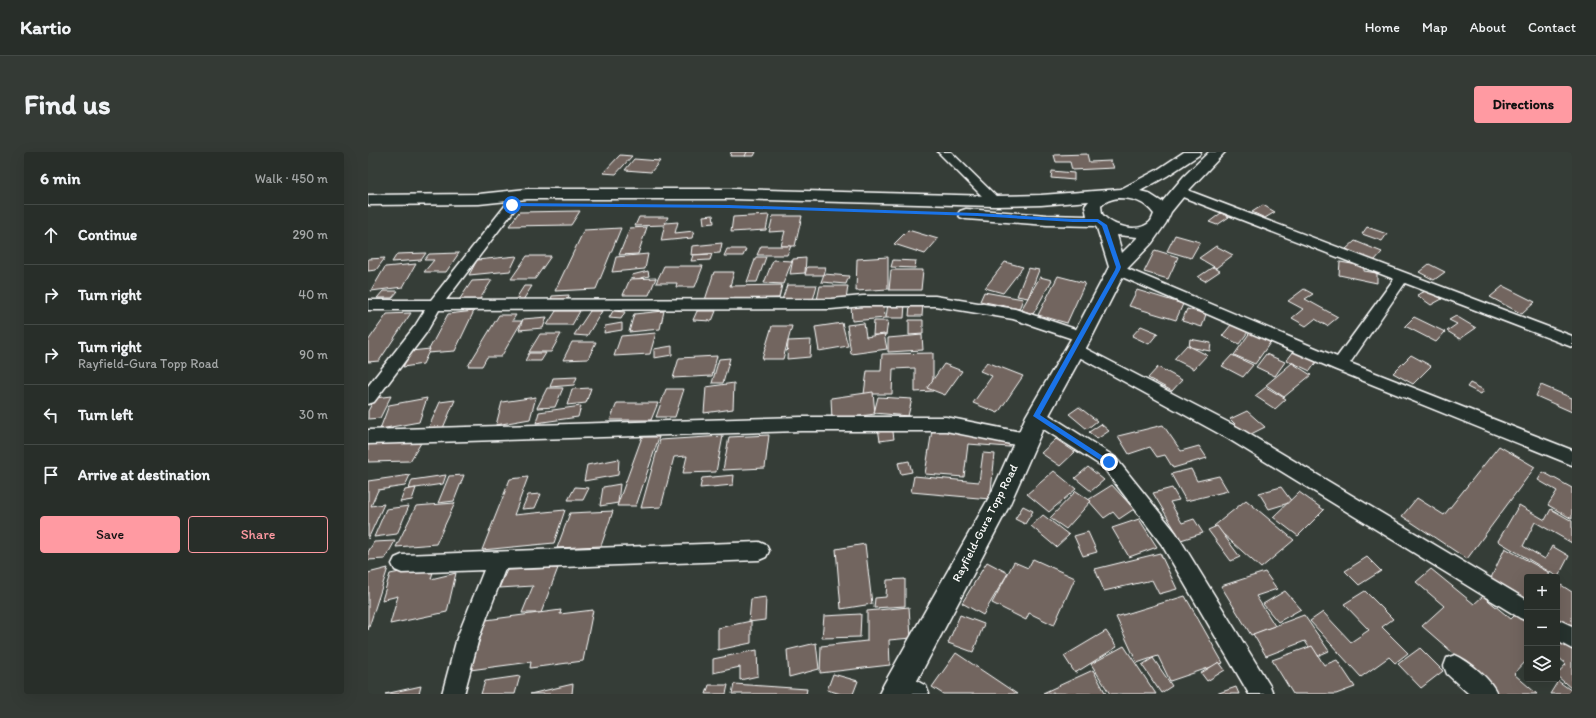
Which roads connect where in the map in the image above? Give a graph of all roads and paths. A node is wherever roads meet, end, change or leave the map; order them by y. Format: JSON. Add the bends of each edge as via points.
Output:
{"nodes":[{"id":1,"x":944,"y":152,"type":"edge"},
{"id":2,"x":1194,"y":152,"type":"edge"},
{"id":3,"x":1218,"y":152,"type":"edge"},
{"id":4,"x":1179,"y":191,"type":"junction"},
{"id":5,"x":1118,"y":193,"type":"junction"},
{"id":6,"x":479,"y":199,"type":"junction"},
{"id":7,"x":368,"y":200,"type":"edge"},
{"id":8,"x":994,"y":201,"type":"junction"},
{"id":9,"x":512,"y":205,"type":"junction"},
{"id":10,"x":1158,"y":220,"type":"junction"},
{"id":11,"x":1102,"y":223,"type":"junction"},
{"id":12,"x":1118,"y":269,"type":"junction"},
{"id":13,"x":1402,"y":277,"type":"junction"},
{"id":14,"x":368,"y":305,"type":"edge"},
{"id":15,"x":434,"y":306,"type":"junction"},
{"id":16,"x":1079,"y":342,"type":"junction"},
{"id":17,"x":1572,"y":342,"type":"edge"},
{"id":18,"x":1340,"y":365,"type":"junction"},
{"id":19,"x":368,"y":398,"type":"edge"},
{"id":20,"x":1037,"y":416,"type":"junction"},
{"id":21,"x":368,"y":437,"type":"edge"},
{"id":22,"x":1026,"y":440,"type":"junction"},
{"id":23,"x":1572,"y":458,"type":"edge"},
{"id":24,"x":759,"y":551,"type":"dead end"},
{"id":25,"x":498,"y":560,"type":"junction"},
{"id":26,"x":402,"y":564,"type":"dead end"},
{"id":27,"x":1525,"y":610,"type":"edge"},
{"id":28,"x":1560,"y":631,"type":"edge"},
{"id":29,"x":1572,"y":638,"type":"edge"},
{"id":30,"x":1455,"y":666,"type":"dead end"},
{"id":31,"x":904,"y":690,"type":"edge"},
{"id":32,"x":453,"y":694,"type":"edge"},
{"id":33,"x":1262,"y":694,"type":"edge"},
{"id":34,"x":1486,"y":694,"type":"edge"}],
"edges":[{"from":1,"to":8,"type":"street"},
{"from":2,"to":5,"type":"main road","via":[[1162,173]]},
{"from":3,"to":4,"type":"main road","name":"Rayfield-Gura Topp Road"},
{"from":4,"to":10,"type":"main road","name":"Rayfield-Gura Topp Road"},
{"from":4,"to":13,"type":"street"},
{"from":5,"to":8,"type":"main road","via":[[1041,200]]},
{"from":5,"to":10,"type":"main road","via":[[1149,199],[1158,206]]},
{"from":5,"to":11,"type":"main road","via":[[1101,198],[1094,204],[1093,212]]},
{"from":6,"to":7,"type":"main road"},
{"from":6,"to":8,"type":"main road","via":[[527,194],[733,194]]},
{"from":6,"to":9,"type":"main road"},
{"from":9,"to":11,"type":"main road","via":[[729,206],[977,215]]},
{"from":9,"to":15,"type":"street"},
{"from":10,"to":11,"type":"main road","via":[[1144,231],[1130,232],[1116,230]]},
{"from":10,"to":12,"type":"main road","name":"Rayfield-Gura Topp Road","via":[[1146,239]]},
{"from":11,"to":12,"type":"main road"},
{"from":12,"to":16,"type":"main road","name":"Rayfield-Gura Topp Road"},
{"from":12,"to":18,"type":"street"},
{"from":13,"to":17,"type":"street"},
{"from":13,"to":18,"type":"street"},
{"from":14,"to":15,"type":"street"},
{"from":15,"to":16,"type":"street","via":[[935,301],[1015,314]]},
{"from":15,"to":19,"type":"street","via":[[421,329]]},
{"from":16,"to":20,"type":"main road","name":"Rayfield-Gura Topp Road"},
{"from":16,"to":27,"type":"street"},
{"from":18,"to":23,"type":"street"},
{"from":20,"to":22,"type":"main road","name":"Rayfield-Gura Topp Road"},
{"from":20,"to":33,"type":"street","via":[[1109,462],[1170,539]]},
{"from":21,"to":22,"type":"street","via":[[801,424],[946,424]]},
{"from":22,"to":31,"type":"main road","name":"Rayfield-Gura Topp Road","via":[[1000,499]]},
{"from":24,"to":25,"type":"street"},
{"from":25,"to":26,"type":"street"},
{"from":25,"to":32,"type":"street","via":[[468,638]]},
{"from":28,"to":29,"type":"street"},
{"from":30,"to":34,"type":"street"}]}
